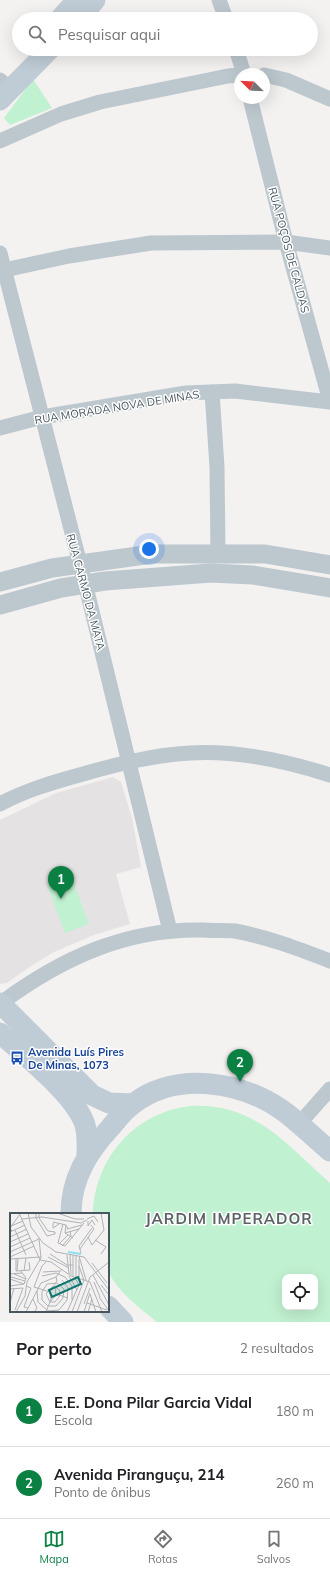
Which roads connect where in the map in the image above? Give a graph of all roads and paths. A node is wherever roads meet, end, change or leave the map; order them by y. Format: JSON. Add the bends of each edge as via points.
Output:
{"nodes":[{"id":1,"x":77,"y":0,"type":"edge"},
{"id":2,"x":95,"y":0,"type":"edge"},
{"id":3,"x":219,"y":0,"type":"edge"},
{"id":4,"x":66,"y":12,"type":"edge"},
{"id":5,"x":85,"y":12,"type":"edge"},
{"id":6,"x":223,"y":12,"type":"edge"},
{"id":7,"x":26,"y":56,"type":"edge"},
{"id":8,"x":41,"y":56,"type":"edge"},
{"id":9,"x":238,"y":56,"type":"edge"},
{"id":10,"x":242,"y":68,"type":"edge"},
{"id":11,"x":234,"y":76,"type":"edge"},
{"id":12,"x":270,"y":77,"type":"edge"},
{"id":13,"x":2,"y":86,"type":"edge"},
{"id":14,"x":330,"y":99,"type":"edge"},
{"id":15,"x":252,"y":104,"type":"edge"},
{"id":16,"x":0,"y":141,"type":"edge"},
{"id":17,"x":286,"y":242,"type":"junction"},
{"id":18,"x":330,"y":248,"type":"edge"},
{"id":19,"x":0,"y":253,"type":"edge"},
{"id":20,"x":2,"y":270,"type":"edge"},
{"id":21,"x":212,"y":392,"type":"junction"},
{"id":22,"x":330,"y":402,"type":"edge"},
{"id":23,"x":42,"y":417,"type":"junction"},
{"id":24,"x":0,"y":428,"type":"edge"},
{"id":25,"x":218,"y":553,"type":"junction"},
{"id":26,"x":79,"y":564,"type":"junction"},
{"id":27,"x":330,"y":565,"type":"edge"},
{"id":28,"x":0,"y":582,"type":"edge"},
{"id":29,"x":85,"y":584,"type":"junction"},
{"id":30,"x":330,"y":588,"type":"edge"},
{"id":31,"x":0,"y":605,"type":"edge"},
{"id":32,"x":129,"y":762,"type":"junction"},
{"id":33,"x":330,"y":775,"type":"edge"},
{"id":34,"x":0,"y":804,"type":"edge"},
{"id":35,"x":170,"y":931,"type":"junction"},
{"id":36,"x":330,"y":961,"type":"edge"},
{"id":37,"x":0,"y":1003,"type":"edge"},
{"id":38,"x":0,"y":1033,"type":"edge"},
{"id":39,"x":330,"y":1089,"type":"edge"},
{"id":40,"x":132,"y":1104,"type":"junction"},
{"id":41,"x":299,"y":1124,"type":"junction"},
{"id":42,"x":330,"y":1151,"type":"edge"},
{"id":43,"x":87,"y":1156,"type":"junction"},
{"id":44,"x":71,"y":1213,"type":"edge"},
{"id":45,"x":109,"y":1307,"type":"edge"},
{"id":46,"x":122,"y":1322,"type":"edge"}],
"edges":[{"from":1,"to":4,"type":"main road"},
{"from":2,"to":5,"type":"main road"},
{"from":3,"to":6,"type":"street"},
{"from":7,"to":13,"type":"main road"},
{"from":8,"to":13,"type":"main road"},
{"from":9,"to":10,"type":"street"},
{"from":11,"to":16,"type":"street","via":[[100,102],[61,114]]},
{"from":12,"to":14,"type":"street","via":[[304,87]]},
{"from":15,"to":17,"type":"street","name":"RUA POÇOS DE CALDAS"},
{"from":17,"to":18,"type":"street"},
{"from":17,"to":20,"type":"street","via":[[151,243]]},
{"from":17,"to":22,"type":"street","name":"RUA POÇOS DE CALDAS"},
{"from":19,"to":20,"type":"street","name":"RUA CARMO DA MATA"},
{"from":20,"to":23,"type":"street","name":"RUA CARMO DA MATA"},
{"from":21,"to":22,"type":"street","name":"RUA MORADA NOVA DE MINAS","via":[[235,391]]},
{"from":21,"to":23,"type":"street","name":"RUA MORADA NOVA DE MINAS","via":[[186,393]]},
{"from":21,"to":25,"type":"street","via":[[217,467]]},
{"from":23,"to":24,"type":"street","name":"RUA MORADA NOVA DE MINAS"},
{"from":23,"to":26,"type":"street","name":"RUA CARMO DA MATA"},
{"from":25,"to":26,"type":"street","via":[[152,554]]},
{"from":25,"to":27,"type":"street","via":[[265,554]]},
{"from":26,"to":28,"type":"street","via":[[52,568]]},
{"from":26,"to":29,"type":"street","name":"RUA CARMO DA MATA"},
{"from":29,"to":30,"type":"street","via":[[211,573],[253,575]]},
{"from":29,"to":31,"type":"street"},
{"from":29,"to":32,"type":"street","name":"RUA CARMO DA MATA"},
{"from":32,"to":33,"type":"street","via":[[191,753],[235,755],[306,767]]},
{"from":32,"to":34,"type":"street","via":[[50,783]]},
{"from":32,"to":35,"type":"street","name":"RUA CARMO DA MATA"},
{"from":35,"to":36,"type":"street","via":[[234,931],[280,942]]},
{"from":35,"to":37,"type":"street","via":[[117,941],[90,951],[69,960]]},
{"from":37,"to":40,"type":"main road","via":[[92,1095],[109,1103]]},
{"from":38,"to":43,"type":"main road","via":[[62,1090],[75,1106],[86,1126]]},
{"from":39,"to":41,"type":"street"},
{"from":40,"to":41,"type":"main road","via":[[167,1087],[198,1083],[228,1086],[249,1092],[281,1109]]},
{"from":40,"to":43,"type":"main road"},
{"from":41,"to":42,"type":"main road"},
{"from":43,"to":44,"type":"main road","via":[[73,1190]]},
{"from":45,"to":46,"type":"main road"}]}
